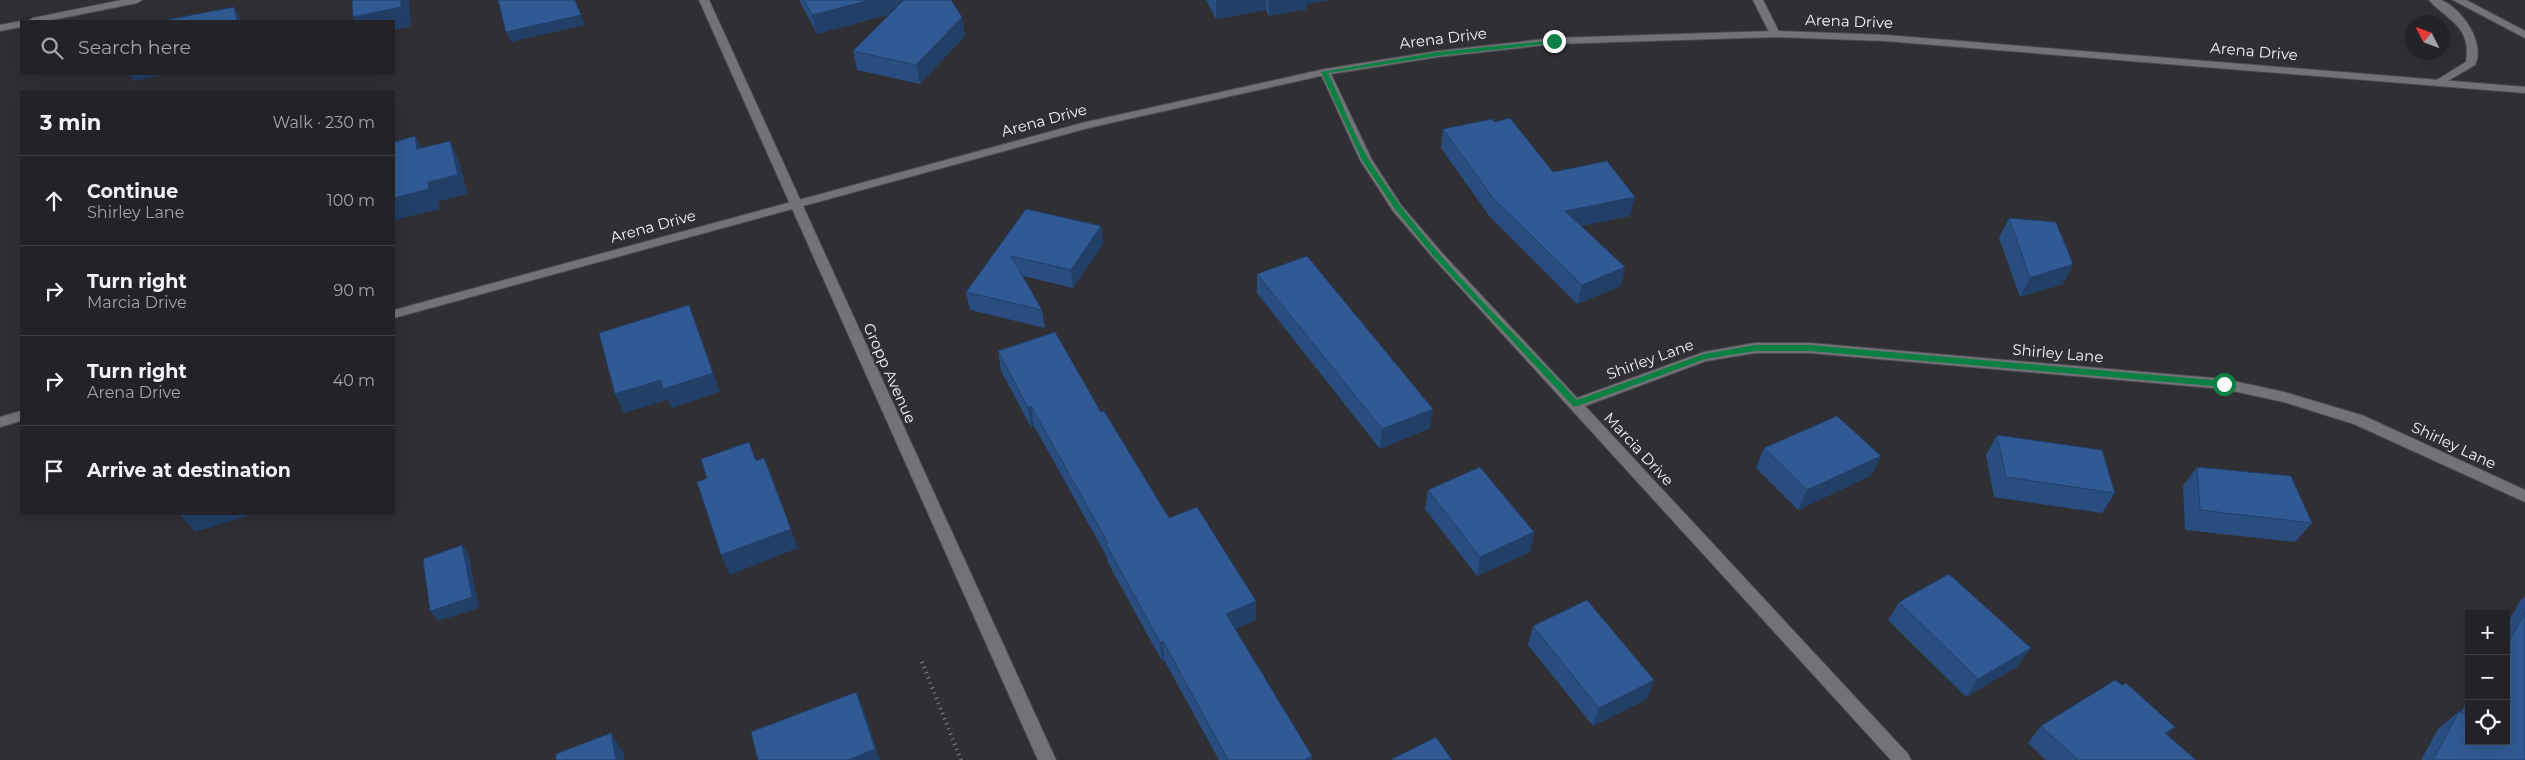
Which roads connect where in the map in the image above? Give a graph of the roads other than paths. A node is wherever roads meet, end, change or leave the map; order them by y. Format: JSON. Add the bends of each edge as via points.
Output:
{"nodes":[{"id":1,"x":138,"y":0,"type":"edge"},
{"id":2,"x":704,"y":0,"type":"edge"},
{"id":3,"x":1758,"y":0,"type":"edge"},
{"id":4,"x":2434,"y":0,"type":"edge"},
{"id":5,"x":2458,"y":0,"type":"edge"},
{"id":6,"x":38,"y":20,"type":"edge"},
{"id":7,"x":20,"y":24,"type":"edge"},
{"id":8,"x":0,"y":28,"type":"edge"},
{"id":9,"x":1776,"y":34,"type":"junction"},
{"id":10,"x":2525,"y":35,"type":"edge"},
{"id":11,"x":1324,"y":72,"type":"junction"},
{"id":12,"x":2439,"y":82,"type":"junction"},
{"id":13,"x":2525,"y":90,"type":"edge"},
{"id":14,"x":798,"y":204,"type":"junction"},
{"id":15,"x":395,"y":314,"type":"edge"},
{"id":16,"x":1576,"y":404,"type":"junction"},
{"id":17,"x":20,"y":416,"type":"edge"},
{"id":18,"x":0,"y":422,"type":"edge"},
{"id":19,"x":2525,"y":496,"type":"edge"},
{"id":20,"x":1047,"y":760,"type":"edge"},
{"id":21,"x":1902,"y":760,"type":"edge"}],
"edges":[{"from":1,"to":6,"type":"street"},
{"from":2,"to":14,"type":"street","name":"Gropp Avenue"},
{"from":3,"to":9,"type":"street"},
{"from":4,"to":12,"type":"street","via":[[2467,30],[2474,53],[2471,63]]},
{"from":5,"to":10,"type":"street"},
{"from":7,"to":8,"type":"street"},
{"from":9,"to":11,"type":"street","name":"Arena Drive","via":[[1554,41],[1438,54]]},
{"from":9,"to":12,"type":"street","name":"Arena Drive","via":[[1885,38]]},
{"from":11,"to":14,"type":"street","name":"Arena Drive","via":[[1086,125]]},
{"from":11,"to":16,"type":"street","name":"Marcia Drive","via":[[1366,160],[1397,208],[1438,257]]},
{"from":12,"to":13,"type":"street","name":"Arena Drive"},
{"from":14,"to":15,"type":"street","name":"Arena Drive"},
{"from":14,"to":20,"type":"street","name":"Gropp Avenue"},
{"from":16,"to":19,"type":"street","name":"Shirley Lane","via":[[1704,357],[1755,348],[1810,348],[2224,384],[2284,396],[2359,420]]},
{"from":16,"to":21,"type":"street","name":"Marcia Drive"},
{"from":17,"to":18,"type":"street"}]}
